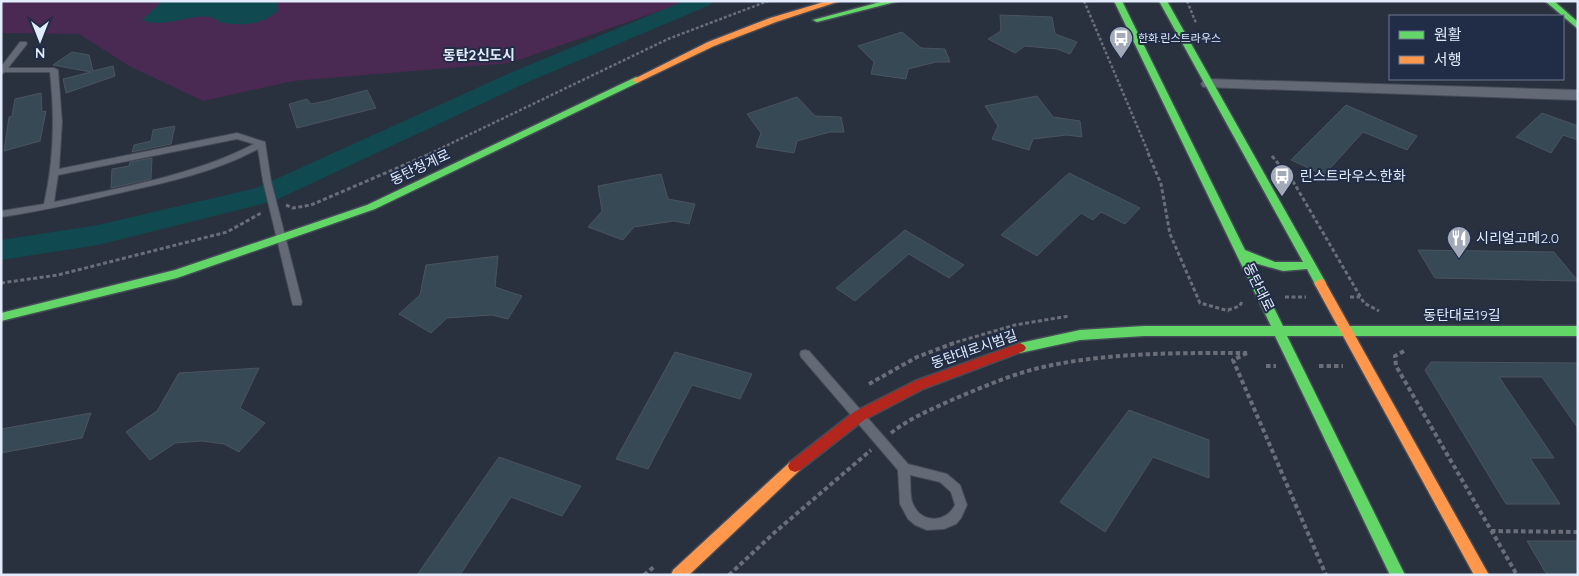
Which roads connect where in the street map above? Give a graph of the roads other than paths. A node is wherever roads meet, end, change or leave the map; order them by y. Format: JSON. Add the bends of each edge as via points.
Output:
{"nodes":[{"id":1,"x":836,"y":1,"type":"edge"},
{"id":2,"x":895,"y":1,"type":"edge"},
{"id":3,"x":1118,"y":1,"type":"edge"},
{"id":4,"x":1163,"y":1,"type":"edge"},
{"id":5,"x":1549,"y":1,"type":"edge"},
{"id":6,"x":806,"y":24,"type":"dead end"},
{"id":7,"x":1578,"y":27,"type":"edge"},
{"id":8,"x":23,"y":44,"type":"dead end"},
{"id":9,"x":700,"y":63,"type":"dead end"},
{"id":10,"x":2,"y":71,"type":"edge"},
{"id":11,"x":604,"y":82,"type":"dead end"},
{"id":12,"x":1209,"y":84,"type":"junction"},
{"id":13,"x":1578,"y":95,"type":"edge"},
{"id":14,"x":529,"y":131,"type":"junction"},
{"id":15,"x":262,"y":144,"type":"junction"},
{"id":16,"x":56,"y":173,"type":"junction"},
{"id":17,"x":48,"y":207,"type":"junction"},
{"id":18,"x":1,"y":214,"type":"edge"},
{"id":19,"x":282,"y":237,"type":"junction"},
{"id":20,"x":1242,"y":252,"type":"junction"},
{"id":21,"x":1310,"y":265,"type":"junction"},
{"id":22,"x":297,"y":302,"type":"dead end"},
{"id":23,"x":1,"y":317,"type":"edge"},
{"id":24,"x":1280,"y":330,"type":"junction"},
{"id":25,"x":1346,"y":330,"type":"junction"},
{"id":26,"x":1578,"y":331,"type":"edge"},
{"id":27,"x":805,"y":354,"type":"dead end"},
{"id":28,"x":860,"y":416,"type":"junction"},
{"id":29,"x":904,"y":468,"type":"junction"},
{"id":30,"x":926,"y":475,"type":"junction"},
{"id":31,"x":906,"y":488,"type":"junction"},
{"id":32,"x":678,"y":575,"type":"edge"},
{"id":33,"x":1398,"y":575,"type":"edge"},
{"id":34,"x":1482,"y":575,"type":"edge"}],
"edges":[{"from":1,"to":14,"type":"street","name":"동탄청계로","via":[[773,20],[711,44]]},
{"from":2,"to":6,"type":"street"},
{"from":3,"to":20,"type":"street","name":"동탄대로"},
{"from":4,"to":12,"type":"street"},
{"from":5,"to":7,"type":"street"},
{"from":8,"to":10,"type":"lane"},
{"from":9,"to":14,"type":"street"},
{"from":10,"to":16,"type":"lane","via":[[54,70],[60,111]]},
{"from":11,"to":14,"type":"street"},
{"from":12,"to":13,"type":"street"},
{"from":12,"to":21,"type":"street"},
{"from":14,"to":19,"type":"street","name":"동탄청계로","via":[[371,207]]},
{"from":15,"to":16,"type":"lane","via":[[237,136]]},
{"from":15,"to":17,"type":"lane","via":[[238,158]]},
{"from":15,"to":19,"type":"lane","via":[[267,181]]},
{"from":16,"to":17,"type":"lane"},
{"from":17,"to":18,"type":"lane"},
{"from":19,"to":22,"type":"lane"},
{"from":19,"to":23,"type":"street","name":"동탄청계로","via":[[177,274]]},
{"from":20,"to":21,"type":"street","via":[[1265,265],[1285,270]]},
{"from":20,"to":24,"type":"street","name":"동탄대로"},
{"from":21,"to":25,"type":"street"},
{"from":24,"to":25,"type":"street","name":"동탄대로시범길"},
{"from":24,"to":28,"type":"street","name":"동탄대로시범길","via":[[1080,335],[1024,347],[972,364],[919,385]]},
{"from":24,"to":33,"type":"street","name":"동탄대로"},
{"from":25,"to":26,"type":"street","name":"동탄대로19길"},
{"from":25,"to":34,"type":"street"},
{"from":27,"to":28,"type":"lane"},
{"from":28,"to":29,"type":"lane"},
{"from":28,"to":32,"type":"street","name":"동탄대로시범길","via":[[787,472]]},
{"from":29,"to":30,"type":"lane"},
{"from":29,"to":31,"type":"lane"},
{"from":30,"to":31,"type":"lane","via":[[918,477]]},
{"from":30,"to":31,"type":"lane","via":[[943,478],[960,497],[959,512],[946,524],[927,524],[918,520],[906,505]]}]}
